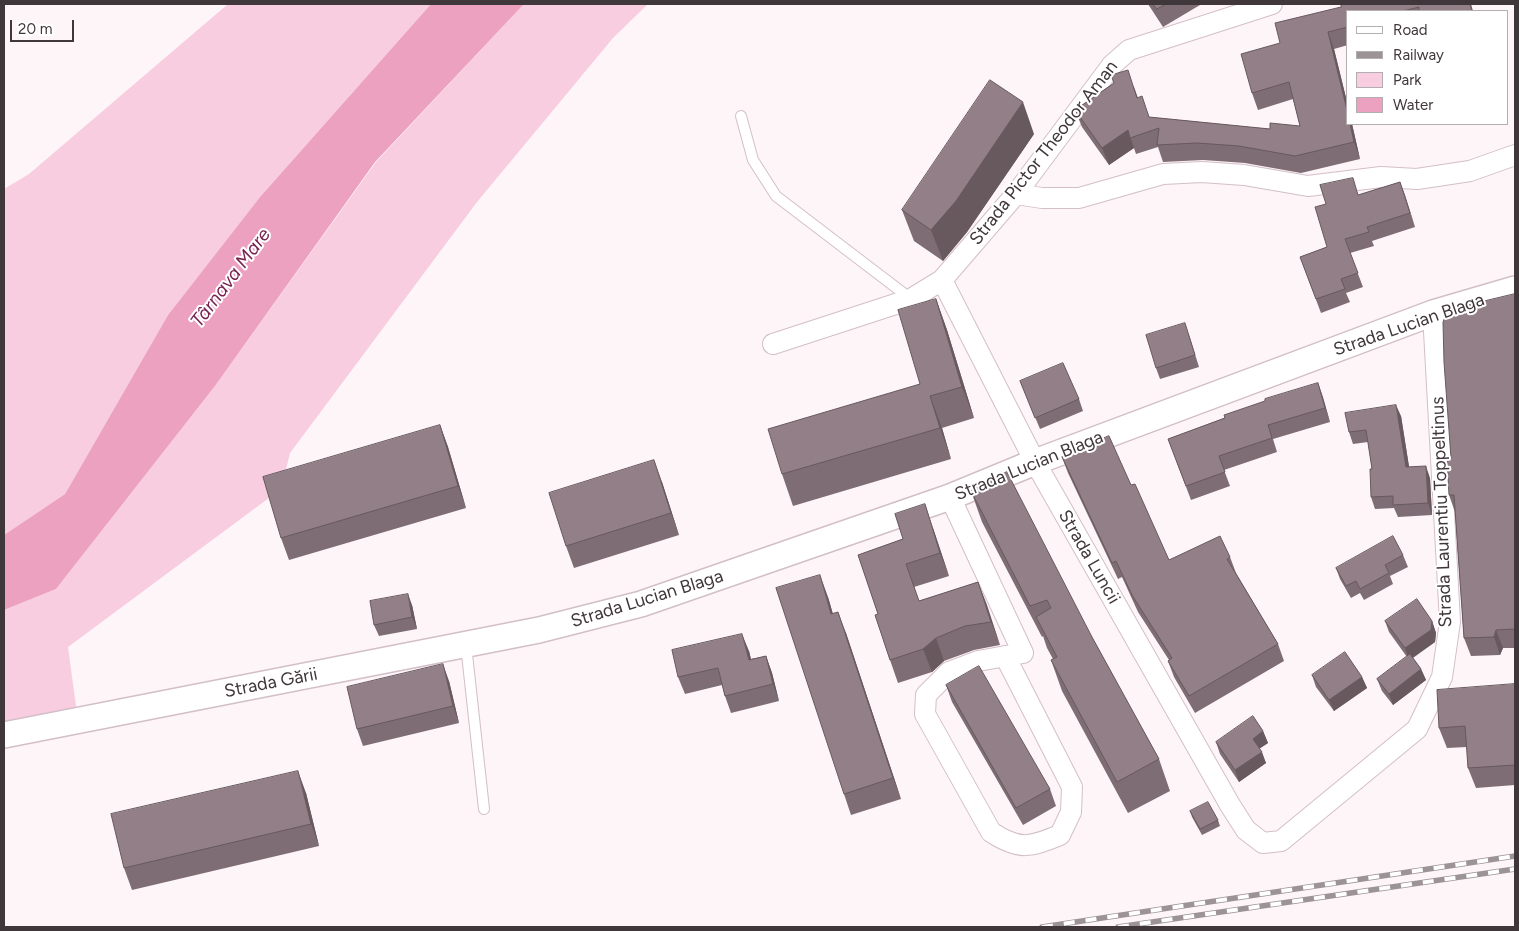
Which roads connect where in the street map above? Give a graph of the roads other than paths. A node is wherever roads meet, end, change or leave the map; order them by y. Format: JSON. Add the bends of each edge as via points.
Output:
{"nodes":[{"id":1,"x":1272,"y":4,"type":"edge"},
{"id":2,"x":1230,"y":9,"type":"edge"},
{"id":3,"x":741,"y":116,"type":"dead end"},
{"id":4,"x":1515,"y":155,"type":"edge"},
{"id":5,"x":1016,"y":194,"type":"junction"},
{"id":6,"x":942,"y":280,"type":"junction"},
{"id":7,"x":1515,"y":289,"type":"edge"},
{"id":8,"x":911,"y":299,"type":"junction"},
{"id":9,"x":1433,"y":313,"type":"junction"},
{"id":10,"x":773,"y":344,"type":"dead end"},
{"id":11,"x":1035,"y":462,"type":"junction"},
{"id":12,"x":950,"y":497,"type":"junction"},
{"id":13,"x":539,"y":630,"type":"joint"},
{"id":14,"x":466,"y":644,"type":"junction"},
{"id":15,"x":1005,"y":656,"type":"junction"},
{"id":16,"x":4,"y":735,"type":"edge"},
{"id":17,"x":484,"y":809,"type":"dead end"},
{"id":18,"x":1246,"y":830,"type":"joint"}],
"edges":[{"from":1,"to":2,"type":"street","name":"Strada Pictor Theodor Aman"},
{"from":2,"to":5,"type":"street","name":"Strada Pictor Theodor Aman","via":[[1129,50],[1112,65]]},
{"from":3,"to":8,"type":"lane","via":[[753,160],[776,196]]},
{"from":4,"to":5,"type":"street","via":[[1470,171],[1417,179],[1381,177],[1308,186],[1244,175],[1202,172],[1163,174],[1079,198]]},
{"from":5,"to":6,"type":"street","name":"Strada Pictor Theodor Aman"},
{"from":6,"to":8,"type":"street","name":"Strada Pictor Theodor Aman"},
{"from":6,"to":11,"type":"street","name":"Strada Luncii"},
{"from":7,"to":9,"type":"street","name":"Strada Lucian Blaga"},
{"from":8,"to":10,"type":"street","name":"Strada Pictor Theodor Aman"},
{"from":9,"to":11,"type":"street","name":"Strada Lucian Blaga"},
{"from":9,"to":18,"type":"street","name":"Strada Laurentiu Toppeltinus","via":[[1450,622],[1442,677],[1417,729],[1281,841],[1263,843]]},
{"from":11,"to":12,"type":"street","name":"Strada Lucian Blaga"},
{"from":11,"to":18,"type":"street","name":"Strada Luncii"},
{"from":12,"to":13,"type":"street","name":"Strada Lucian Blaga","via":[[641,604]]},
{"from":12,"to":15,"type":"street","via":[[1023,653]]},
{"from":13,"to":14,"type":"street","name":"Strada Gării"},
{"from":14,"to":16,"type":"street","name":"Strada Gării"},
{"from":14,"to":17,"type":"lane"},
{"from":15,"to":15,"type":"street","via":[[978,661],[949,672],[926,695],[925,714],[992,832],[1008,843],[1033,846],[1060,835],[1071,812],[1072,788]]}]}
